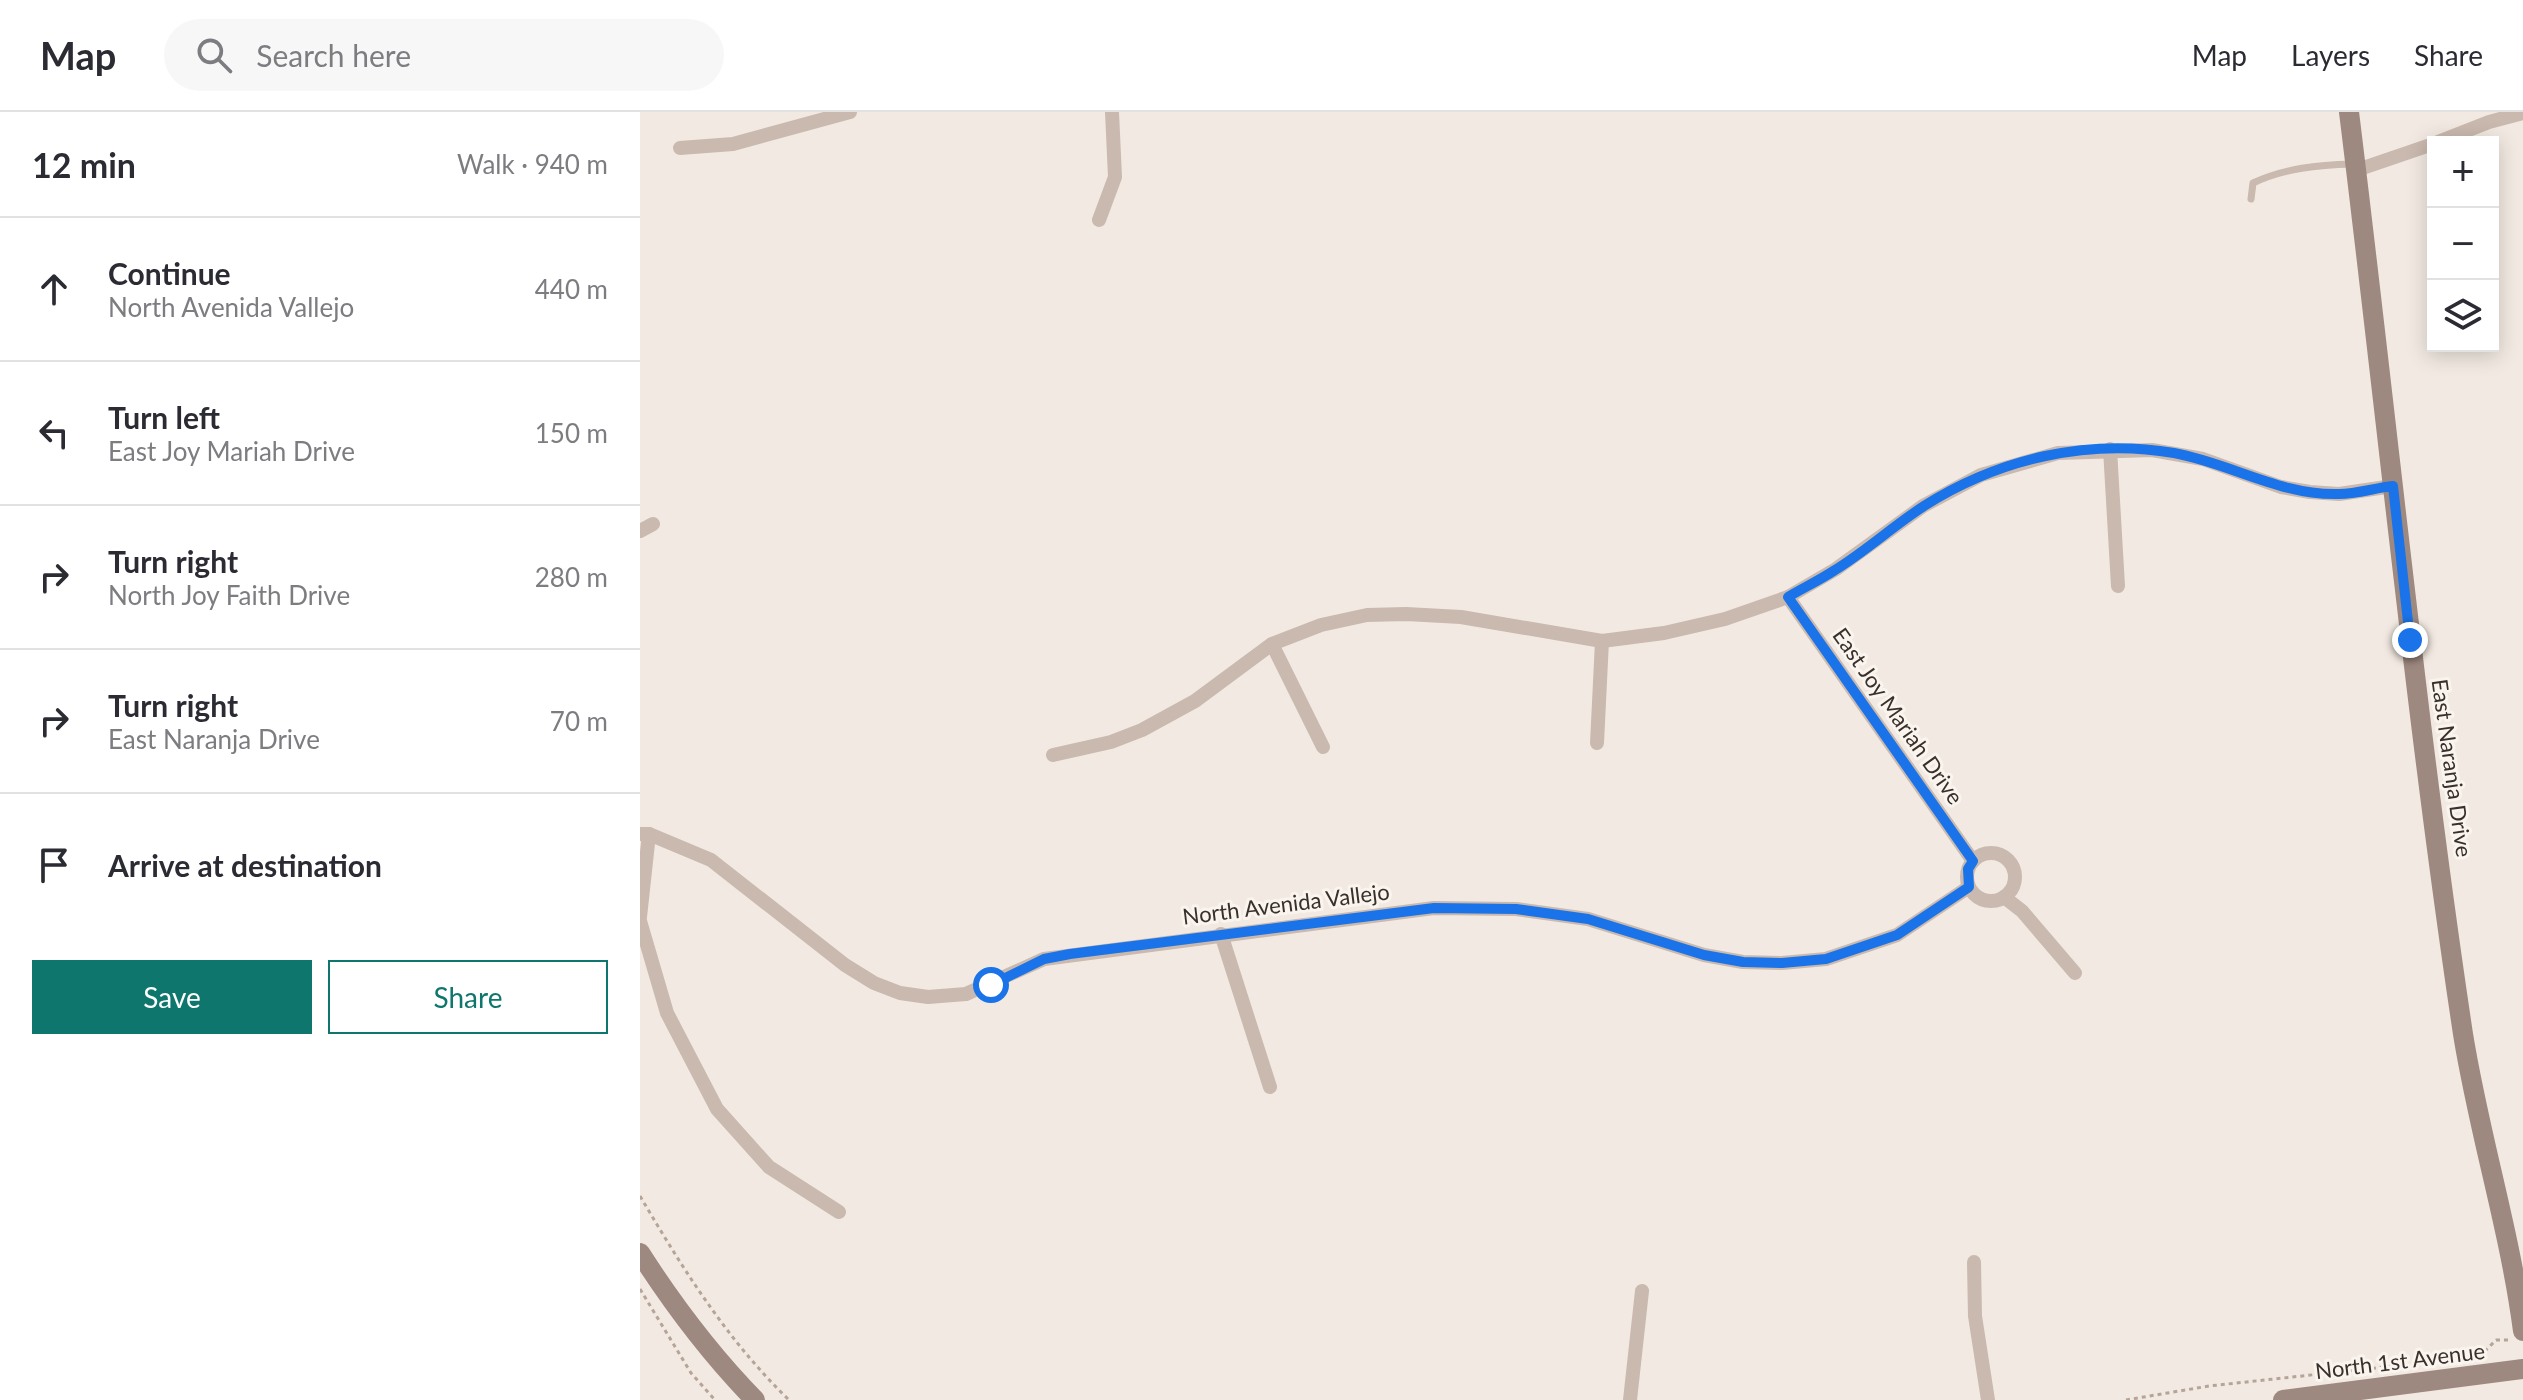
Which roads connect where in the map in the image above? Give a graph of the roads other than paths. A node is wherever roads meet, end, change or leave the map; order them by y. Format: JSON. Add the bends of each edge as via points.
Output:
{"nodes":[{"id":1,"x":850,"y":112,"type":"edge"},
{"id":2,"x":1112,"y":112,"type":"edge"},
{"id":3,"x":2349,"y":112,"type":"edge"},
{"id":4,"x":2523,"y":113,"type":"edge"},
{"id":5,"x":2454,"y":136,"type":"edge"},
{"id":6,"x":2427,"y":146,"type":"edge"},
{"id":7,"x":680,"y":148,"type":"dead end"},
{"id":8,"x":2356,"y":167,"type":"junction"},
{"id":9,"x":2251,"y":199,"type":"dead end"},
{"id":10,"x":1099,"y":220,"type":"dead end"},
{"id":11,"x":2110,"y":449,"type":"junction"},
{"id":12,"x":2393,"y":486,"type":"junction"},
{"id":13,"x":2118,"y":586,"type":"dead end"},
{"id":14,"x":1788,"y":597,"type":"junction"},
{"id":15,"x":1602,"y":641,"type":"junction"},
{"id":16,"x":1272,"y":644,"type":"junction"},
{"id":17,"x":1597,"y":743,"type":"dead end"},
{"id":18,"x":1323,"y":747,"type":"dead end"},
{"id":19,"x":1053,"y":755,"type":"dead end"},
{"id":20,"x":645,"y":834,"type":"edge"},
{"id":21,"x":1973,"y":861,"type":"junction"},
{"id":22,"x":1969,"y":887,"type":"junction"},
{"id":23,"x":2004,"y":897,"type":"junction"},
{"id":24,"x":640,"y":919,"type":"edge"},
{"id":25,"x":1221,"y":934,"type":"junction"},
{"id":26,"x":2075,"y":973,"type":"dead end"},
{"id":27,"x":1270,"y":1087,"type":"dead end"},
{"id":28,"x":839,"y":1212,"type":"dead end"},
{"id":29,"x":640,"y":1253,"type":"edge"},
{"id":30,"x":1974,"y":1262,"type":"dead end"},
{"id":31,"x":1642,"y":1291,"type":"dead end"},
{"id":32,"x":2523,"y":1331,"type":"edge"},
{"id":33,"x":2523,"y":1369,"type":"edge"},
{"id":34,"x":755,"y":1400,"type":"edge"},
{"id":35,"x":1630,"y":1400,"type":"edge"},
{"id":36,"x":1988,"y":1400,"type":"edge"},
{"id":37,"x":2283,"y":1400,"type":"edge"}],
"edges":[{"from":1,"to":7,"type":"street","via":[[733,144]]},
{"from":2,"to":10,"type":"street","via":[[1115,177]]},
{"from":3,"to":8,"type":"street","name":"East Naranja Drive"},
{"from":4,"to":5,"type":"street"},
{"from":6,"to":8,"type":"street"},
{"from":8,"to":9,"type":"lane","via":[[2314,166],[2272,174],[2253,183]]},
{"from":8,"to":12,"type":"street","name":"East Naranja Drive"},
{"from":11,"to":12,"type":"street","via":[[2203,459],[2310,492],[2339,494]]},
{"from":11,"to":13,"type":"street"},
{"from":11,"to":14,"type":"street","via":[[2058,453],[1981,475],[1923,506]]},
{"from":12,"to":32,"type":"street","name":"East Naranja Drive","via":[[2463,1034]]},
{"from":14,"to":15,"type":"street","via":[[1725,619]]},
{"from":14,"to":21,"type":"street","name":"East Joy Mariah Drive"},
{"from":15,"to":16,"type":"street","via":[[1461,617],[1406,614],[1367,615]]},
{"from":15,"to":17,"type":"street"},
{"from":16,"to":18,"type":"street"},
{"from":16,"to":19,"type":"street","via":[[1195,701],[1142,730]]},
{"from":20,"to":24,"type":"street"},
{"from":20,"to":25,"type":"street","name":"North Avenida Vallejo","via":[[711,860],[845,965],[900,993],[966,994],[1044,959]]},
{"from":21,"to":22,"type":"street"},
{"from":21,"to":23,"type":"street","via":[[1989,853],[2011,864],[2015,879]]},
{"from":22,"to":23,"type":"street","via":[[1987,901]]},
{"from":22,"to":25,"type":"street","name":"North Avenida Vallejo","via":[[1897,935],[1826,959],[1782,963],[1717,958],[1588,919],[1516,909],[1434,908]]},
{"from":23,"to":26,"type":"street"},
{"from":24,"to":28,"type":"street","via":[[667,1013],[717,1109],[769,1167]]},
{"from":25,"to":27,"type":"street"},
{"from":29,"to":34,"type":"street","via":[[671,1302]]},
{"from":30,"to":36,"type":"street","via":[[1975,1316]]},
{"from":31,"to":35,"type":"street"},
{"from":33,"to":37,"type":"street","name":"North 1st Avenue"}]}
